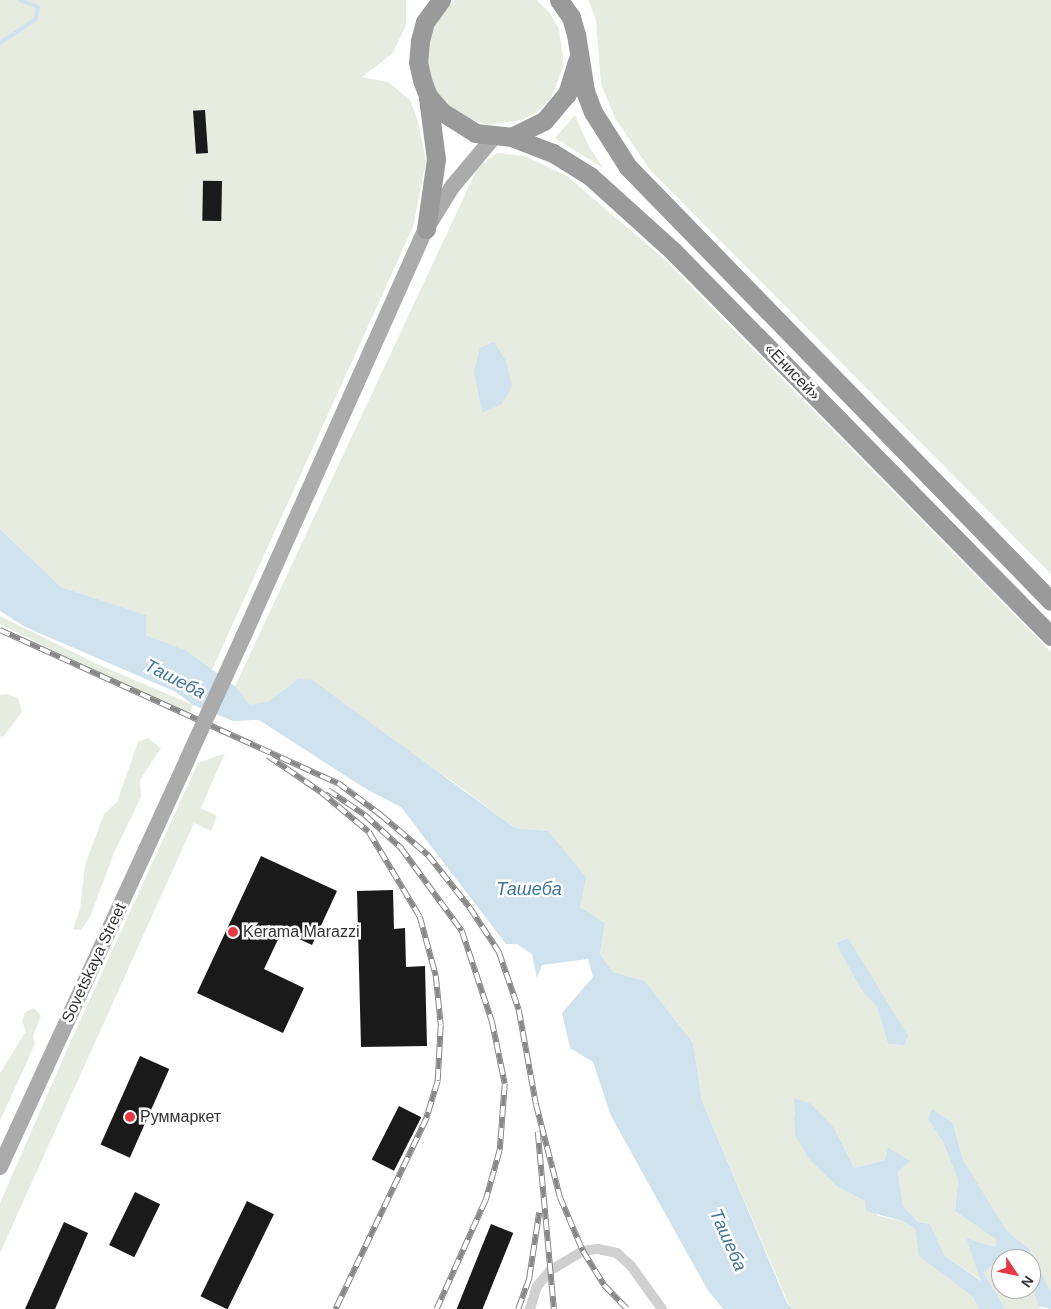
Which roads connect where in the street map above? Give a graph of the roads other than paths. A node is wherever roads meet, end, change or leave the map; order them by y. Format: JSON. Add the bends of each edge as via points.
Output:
{"nodes":[{"id":1,"x":422,"y":0,"type":"edge"},
{"id":2,"x":441,"y":0,"type":"edge"},
{"id":3,"x":559,"y":0,"type":"edge"},
{"id":4,"x":425,"y":22,"type":"junction"},
{"id":5,"x":579,"y":53,"type":"junction"},
{"id":6,"x":428,"y":96,"type":"junction"},
{"id":7,"x":502,"y":137,"type":"junction"},
{"id":8,"x":426,"y":229,"type":"junction"},
{"id":9,"x":1051,"y":601,"type":"edge"},
{"id":10,"x":1051,"y":636,"type":"edge"},
{"id":11,"x":0,"y":1167,"type":"edge"},
{"id":12,"x":530,"y":1309,"type":"edge"},
{"id":13,"x":662,"y":1309,"type":"edge"}],
"edges":[{"from":1,"to":4,"type":"highway","name":"«Енисей»"},
{"from":2,"to":4,"type":"highway","name":"«Енисей»"},
{"from":3,"to":5,"type":"highway","name":"«Енисей»","via":[[571,17]]},
{"from":4,"to":6,"type":"highway","name":"«Енисей»","via":[[418,62]]},
{"from":5,"to":7,"type":"highway","name":"«Енисей»","via":[[575,76],[556,109],[529,131]]},
{"from":5,"to":9,"type":"highway","name":"«Енисей»","via":[[585,91],[593,112],[628,167]]},
{"from":6,"to":7,"type":"highway","name":"«Енисей»","via":[[453,122],[475,133]]},
{"from":6,"to":8,"type":"highway","via":[[436,158]]},
{"from":7,"to":8,"type":"main road","name":"Sovetskaya Street","via":[[452,186]]},
{"from":7,"to":10,"type":"highway","name":"«Енисей»","via":[[553,152],[590,176],[673,251]]},
{"from":8,"to":11,"type":"main road","name":"Sovetskaya Street","bridge":true},
{"from":12,"to":13,"type":"street","via":[[537,1286],[551,1270],[583,1251],[598,1249],[617,1253],[632,1266]]}]}
